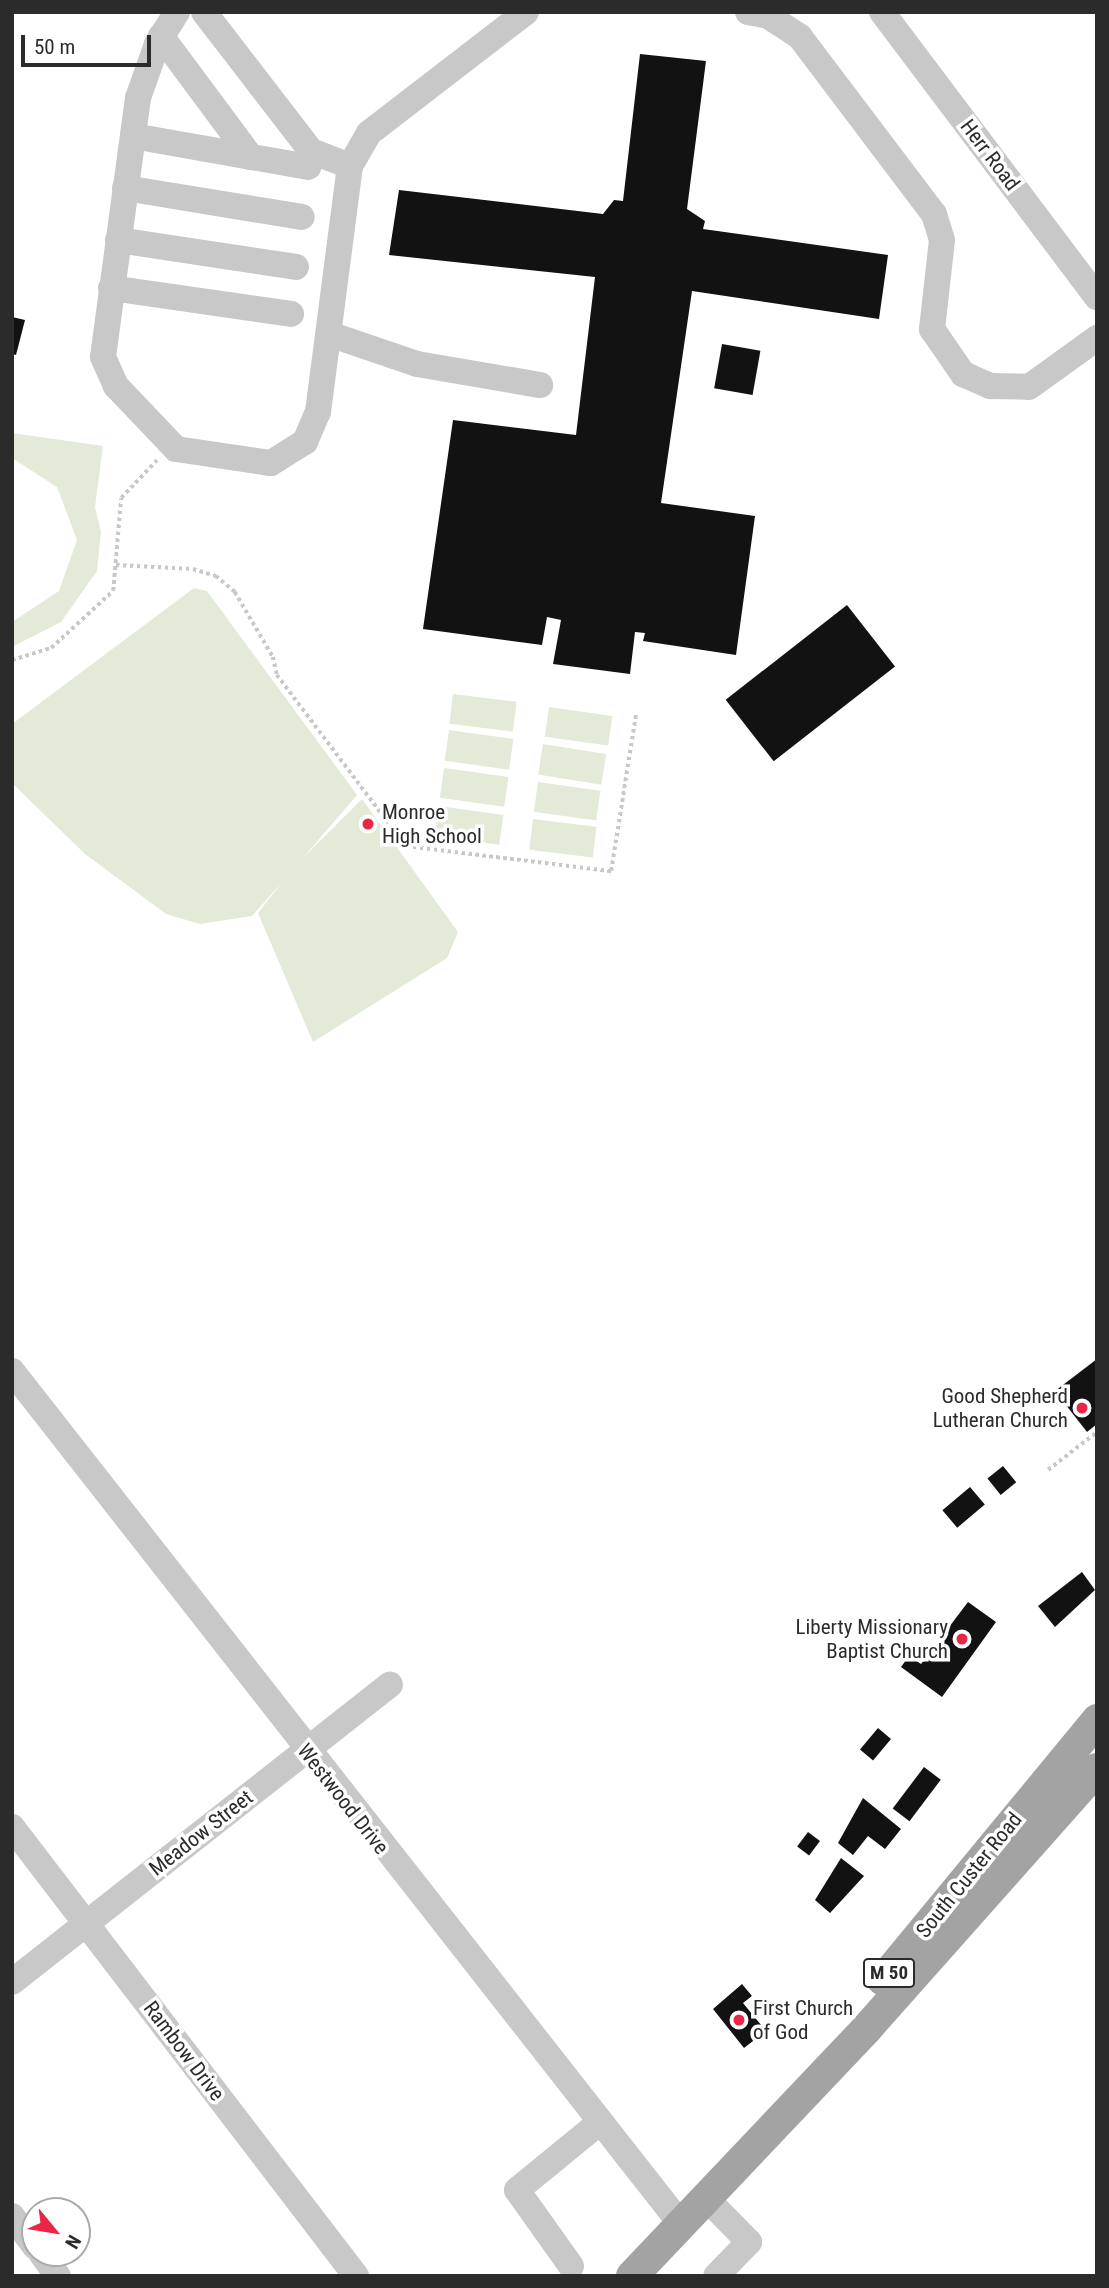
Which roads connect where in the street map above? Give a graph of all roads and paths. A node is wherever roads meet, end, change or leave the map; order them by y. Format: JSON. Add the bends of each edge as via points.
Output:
{"nodes":[{"id":1,"x":177,"y":12,"type":"edge"},
{"id":2,"x":204,"y":12,"type":"edge"},
{"id":3,"x":526,"y":12,"type":"edge"},
{"id":4,"x":748,"y":12,"type":"edge"},
{"id":5,"x":883,"y":12,"type":"edge"},
{"id":6,"x":161,"y":36,"type":"junction"},
{"id":7,"x":133,"y":136,"type":"junction"},
{"id":8,"x":251,"y":157,"type":"junction"},
{"id":9,"x":350,"y":166,"type":"junction"},
{"id":10,"x":308,"y":167,"type":"dead end"},
{"id":11,"x":125,"y":188,"type":"junction"},
{"id":12,"x":302,"y":216,"type":"dead end"},
{"id":13,"x":118,"y":240,"type":"junction"},
{"id":14,"x":296,"y":267,"type":"dead end"},
{"id":15,"x":111,"y":288,"type":"junction"},
{"id":16,"x":1097,"y":297,"type":"edge"},
{"id":17,"x":291,"y":314,"type":"dead end"},
{"id":18,"x":328,"y":334,"type":"junction"},
{"id":19,"x":1097,"y":338,"type":"edge"},
{"id":20,"x":540,"y":384,"type":"dead end"},
{"id":21,"x":160,"y":457,"type":"dead end"},
{"id":22,"x":116,"y":565,"type":"junction"},
{"id":23,"x":12,"y":660,"type":"edge"},
{"id":24,"x":636,"y":713,"type":"dead end"},
{"id":25,"x":12,"y":1371,"type":"edge"},
{"id":26,"x":1097,"y":1432,"type":"edge"},
{"id":27,"x":1048,"y":1470,"type":"dead end"},
{"id":28,"x":390,"y":1685,"type":"dead end"},
{"id":29,"x":1097,"y":1720,"type":"edge"},
{"id":30,"x":305,"y":1751,"type":"junction"},
{"id":31,"x":1097,"y":1769,"type":"edge"},
{"id":32,"x":12,"y":1827,"type":"edge"},
{"id":33,"x":87,"y":1923,"type":"junction"},
{"id":34,"x":12,"y":1982,"type":"edge"},
{"id":35,"x":600,"y":2122,"type":"junction"},
{"id":36,"x":705,"y":2197,"type":"junction"},
{"id":37,"x":680,"y":2223,"type":"junction"},
{"id":38,"x":571,"y":2266,"type":"dead end"},
{"id":39,"x":356,"y":2276,"type":"edge"},
{"id":40,"x":632,"y":2276,"type":"edge"},
{"id":41,"x":716,"y":2276,"type":"edge"}],
"edges":[{"from":1,"to":6,"type":"street"},
{"from":2,"to":9,"type":"street","via":[[311,151]]},
{"from":3,"to":9,"type":"street","via":[[369,133]]},
{"from":4,"to":19,"type":"street","via":[[768,16],[800,37],[934,214],[942,240],[932,329],[963,374],[990,386],[1029,387]]},
{"from":5,"to":16,"type":"street","name":"Herr Road"},
{"from":6,"to":7,"type":"street","via":[[138,97]]},
{"from":6,"to":8,"type":"street"},
{"from":7,"to":8,"type":"street"},
{"from":7,"to":11,"type":"street"},
{"from":8,"to":10,"type":"street"},
{"from":9,"to":18,"type":"street"},
{"from":11,"to":12,"type":"street"},
{"from":11,"to":13,"type":"street"},
{"from":13,"to":14,"type":"street"},
{"from":13,"to":15,"type":"street"},
{"from":15,"to":17,"type":"street"},
{"from":15,"to":18,"type":"street","via":[[103,357],[123,393],[176,449],[284,460],[315,425]]},
{"from":18,"to":20,"type":"street","via":[[417,364]]},
{"from":21,"to":22,"type":"path","via":[[121,498]]},
{"from":22,"to":23,"type":"path","via":[[113,591],[51,648]]},
{"from":22,"to":24,"type":"path","via":[[193,569],[216,576],[234,592],[273,657],[277,675],[406,846],[611,871]]},
{"from":25,"to":30,"type":"street","name":"Westwood Drive"},
{"from":26,"to":27,"type":"path"},
{"from":28,"to":30,"type":"street","name":"Meadow Street"},
{"from":29,"to":37,"type":"main road","name":"South Custer Road","number":"M 50"},
{"from":30,"to":33,"type":"street","name":"Meadow Street"},
{"from":30,"to":35,"type":"street","name":"Westwood Drive"},
{"from":31,"to":36,"type":"main road","name":"South Custer Road","number":"M 50","via":[[868,2027]]},
{"from":32,"to":33,"type":"street","name":"Rambow Drive"},
{"from":33,"to":34,"type":"street","name":"Meadow Street"},
{"from":33,"to":39,"type":"street","name":"Rambow Drive"},
{"from":35,"to":37,"type":"street","name":"Westwood Drive"},
{"from":35,"to":38,"type":"street","via":[[517,2190]]},
{"from":36,"to":37,"type":"main road","name":"South Custer Road","number":"M 50"},
{"from":36,"to":41,"type":"street","via":[[749,2242]]},
{"from":37,"to":40,"type":"main road","name":"South Custer Road","number":"M 50"}]}
